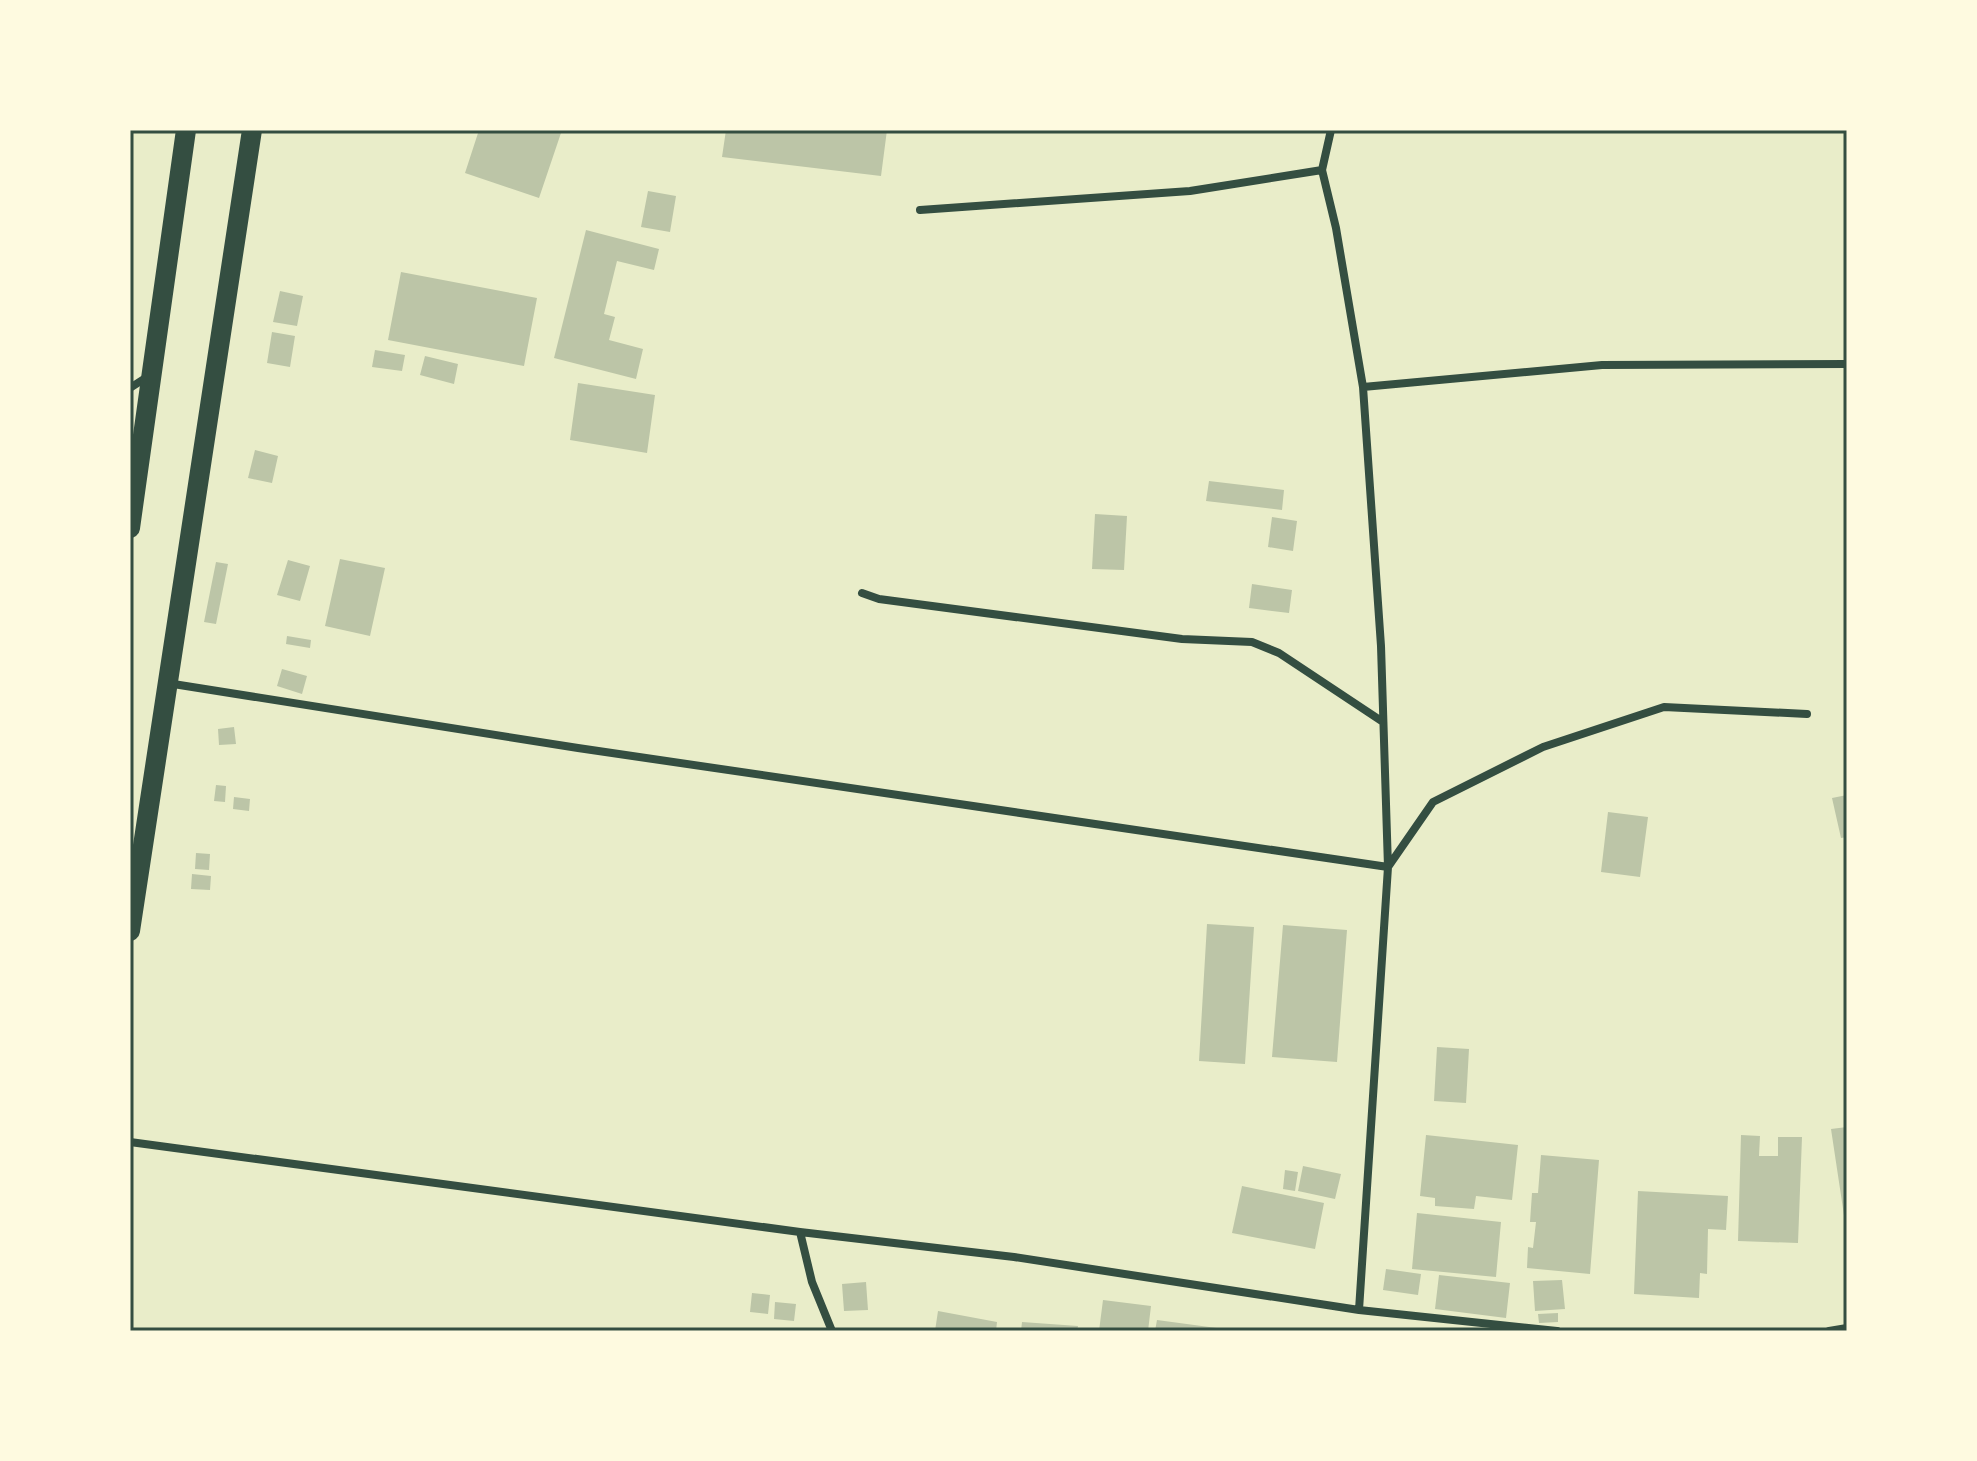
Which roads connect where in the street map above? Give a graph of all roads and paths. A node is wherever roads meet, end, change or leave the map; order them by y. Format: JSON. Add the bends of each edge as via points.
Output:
{"nodes":[{"id":1,"x":186,"y":130,"type":"edge"},
{"id":2,"x":252,"y":130,"type":"edge"},
{"id":3,"x":1331,"y":130,"type":"edge"},
{"id":4,"x":1322,"y":170,"type":"junction"},
{"id":5,"x":920,"y":210,"type":"dead end"},
{"id":6,"x":1847,"y":364,"type":"edge"},
{"id":7,"x":151,"y":374,"type":"junction"},
{"id":8,"x":1363,"y":387,"type":"junction"},
{"id":9,"x":130,"y":388,"type":"edge"},
{"id":10,"x":130,"y":528,"type":"edge"},
{"id":11,"x":862,"y":593,"type":"dead end"},
{"id":12,"x":167,"y":683,"type":"junction"},
{"id":13,"x":1807,"y":714,"type":"dead end"},
{"id":14,"x":1383,"y":722,"type":"junction"},
{"id":15,"x":1388,"y":867,"type":"junction"},
{"id":16,"x":130,"y":931,"type":"edge"},
{"id":17,"x":130,"y":1142,"type":"edge"},
{"id":18,"x":800,"y":1232,"type":"junction"},
{"id":19,"x":1359,"y":1310,"type":"junction"},
{"id":20,"x":1847,"y":1328,"type":"edge"},
{"id":21,"x":832,"y":1331,"type":"edge"},
{"id":22,"x":1557,"y":1331,"type":"edge"},
{"id":23,"x":1829,"y":1331,"type":"edge"}],
"edges":[{"from":1,"to":7,"type":"main road"},
{"from":2,"to":12,"type":"main road"},
{"from":3,"to":4,"type":"street"},
{"from":4,"to":5,"type":"street","via":[[1190,191]]},
{"from":4,"to":8,"type":"street"},
{"from":6,"to":8,"type":"street","via":[[1602,365]]},
{"from":7,"to":9,"type":"street"},
{"from":7,"to":10,"type":"main road"},
{"from":8,"to":14,"type":"street"},
{"from":11,"to":14,"type":"street","via":[[1182,639],[1252,642],[1279,653]]},
{"from":12,"to":15,"type":"street"},
{"from":12,"to":16,"type":"main road"},
{"from":13,"to":15,"type":"street","via":[[1664,707],[1543,747],[1433,802]]},
{"from":14,"to":15,"type":"street"},
{"from":15,"to":19,"type":"street"},
{"from":17,"to":18,"type":"street"},
{"from":18,"to":19,"type":"street","via":[[1014,1257]]},
{"from":18,"to":21,"type":"street"},
{"from":19,"to":22,"type":"street"},
{"from":20,"to":23,"type":"street"}]}
